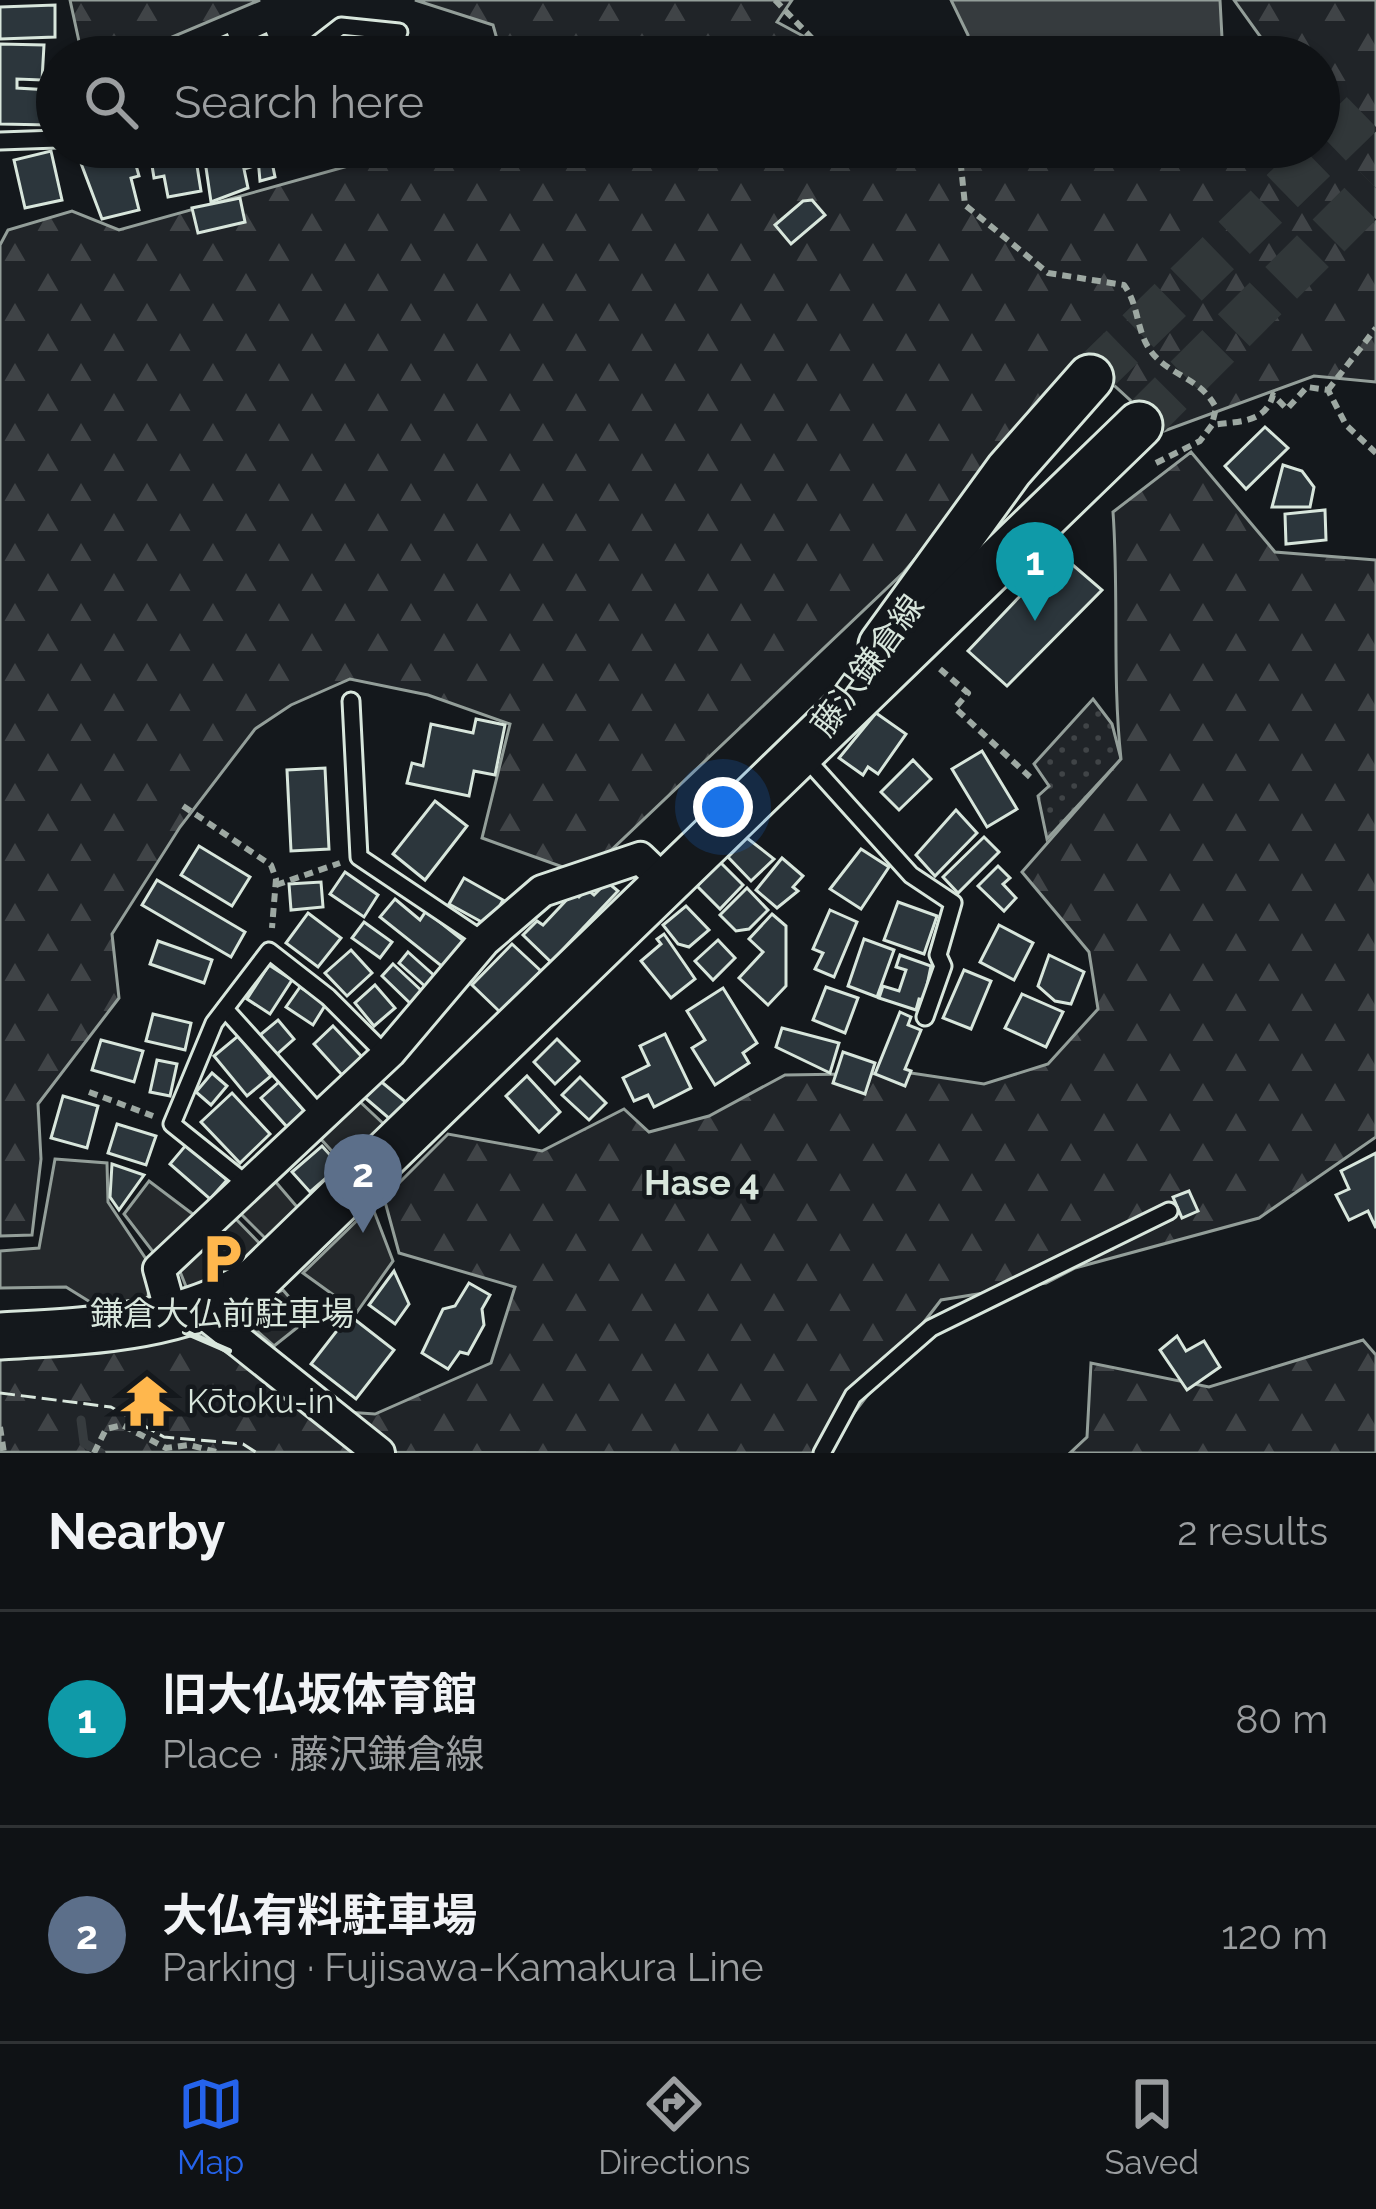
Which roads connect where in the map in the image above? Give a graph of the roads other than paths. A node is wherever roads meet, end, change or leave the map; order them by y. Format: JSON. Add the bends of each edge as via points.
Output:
{"nodes":[{"id":1,"x":399,"y":32,"type":"dead end"},
{"id":2,"x":328,"y":36,"type":"edge"},
{"id":3,"x":36,"y":140,"type":"edge"},
{"id":4,"x":0,"y":141,"type":"edge"},
{"id":5,"x":1090,"y":377,"type":"tunnel mouth"},
{"id":6,"x":1143,"y":446,"type":"tunnel mouth"},
{"id":7,"x":351,"y":700,"type":"dead end"},
{"id":8,"x":801,"y":754,"type":"junction"},
{"id":9,"x":666,"y":883,"type":"junction"},
{"id":10,"x":484,"y":941,"type":"junction"},
{"id":11,"x":225,"y":1009,"type":"junction"},
{"id":12,"x":925,"y":1017,"type":"dead end"},
{"id":13,"x":386,"y":1055,"type":"junction"},
{"id":14,"x":321,"y":1116,"type":"junction"},
{"id":15,"x":248,"y":1185,"type":"junction"},
{"id":16,"x":1169,"y":1211,"type":"dead end"},
{"id":17,"x":186,"y":1313,"type":"junction"},
{"id":18,"x":0,"y":1336,"type":"edge"},
{"id":19,"x":379,"y":1453,"type":"edge"},
{"id":20,"x":822,"y":1453,"type":"edge"}],
"edges":[{"from":1,"to":2,"type":"lane","via":[[341,26]]},
{"from":3,"to":4,"type":"lane"},
{"from":5,"to":8,"type":"main road","name":"藤沢鎌倉線","via":[[1009,470]]},
{"from":6,"to":8,"type":"main road","name":"藤沢鎌倉線"},
{"from":7,"to":10,"type":"lane","via":[[359,857]]},
{"from":8,"to":9,"type":"main road"},
{"from":8,"to":12,"type":"lane","via":[[911,875],[953,904]]},
{"from":9,"to":10,"type":"street","via":[[640,859],[542,891]]},
{"from":9,"to":17,"type":"main road","via":[[256,1280]]},
{"from":10,"to":13,"type":"street"},
{"from":11,"to":13,"type":"lane","via":[[269,951]]},
{"from":11,"to":14,"type":"lane"},
{"from":11,"to":15,"type":"lane","via":[[172,1124]]},
{"from":13,"to":14,"type":"street"},
{"from":14,"to":15,"type":"street"},
{"from":15,"to":17,"type":"street","via":[[159,1269]]},
{"from":16,"to":20,"type":"lane","via":[[931,1328],[854,1396]]},
{"from":17,"to":18,"type":"main road"},
{"from":17,"to":19,"type":"street"}]}
